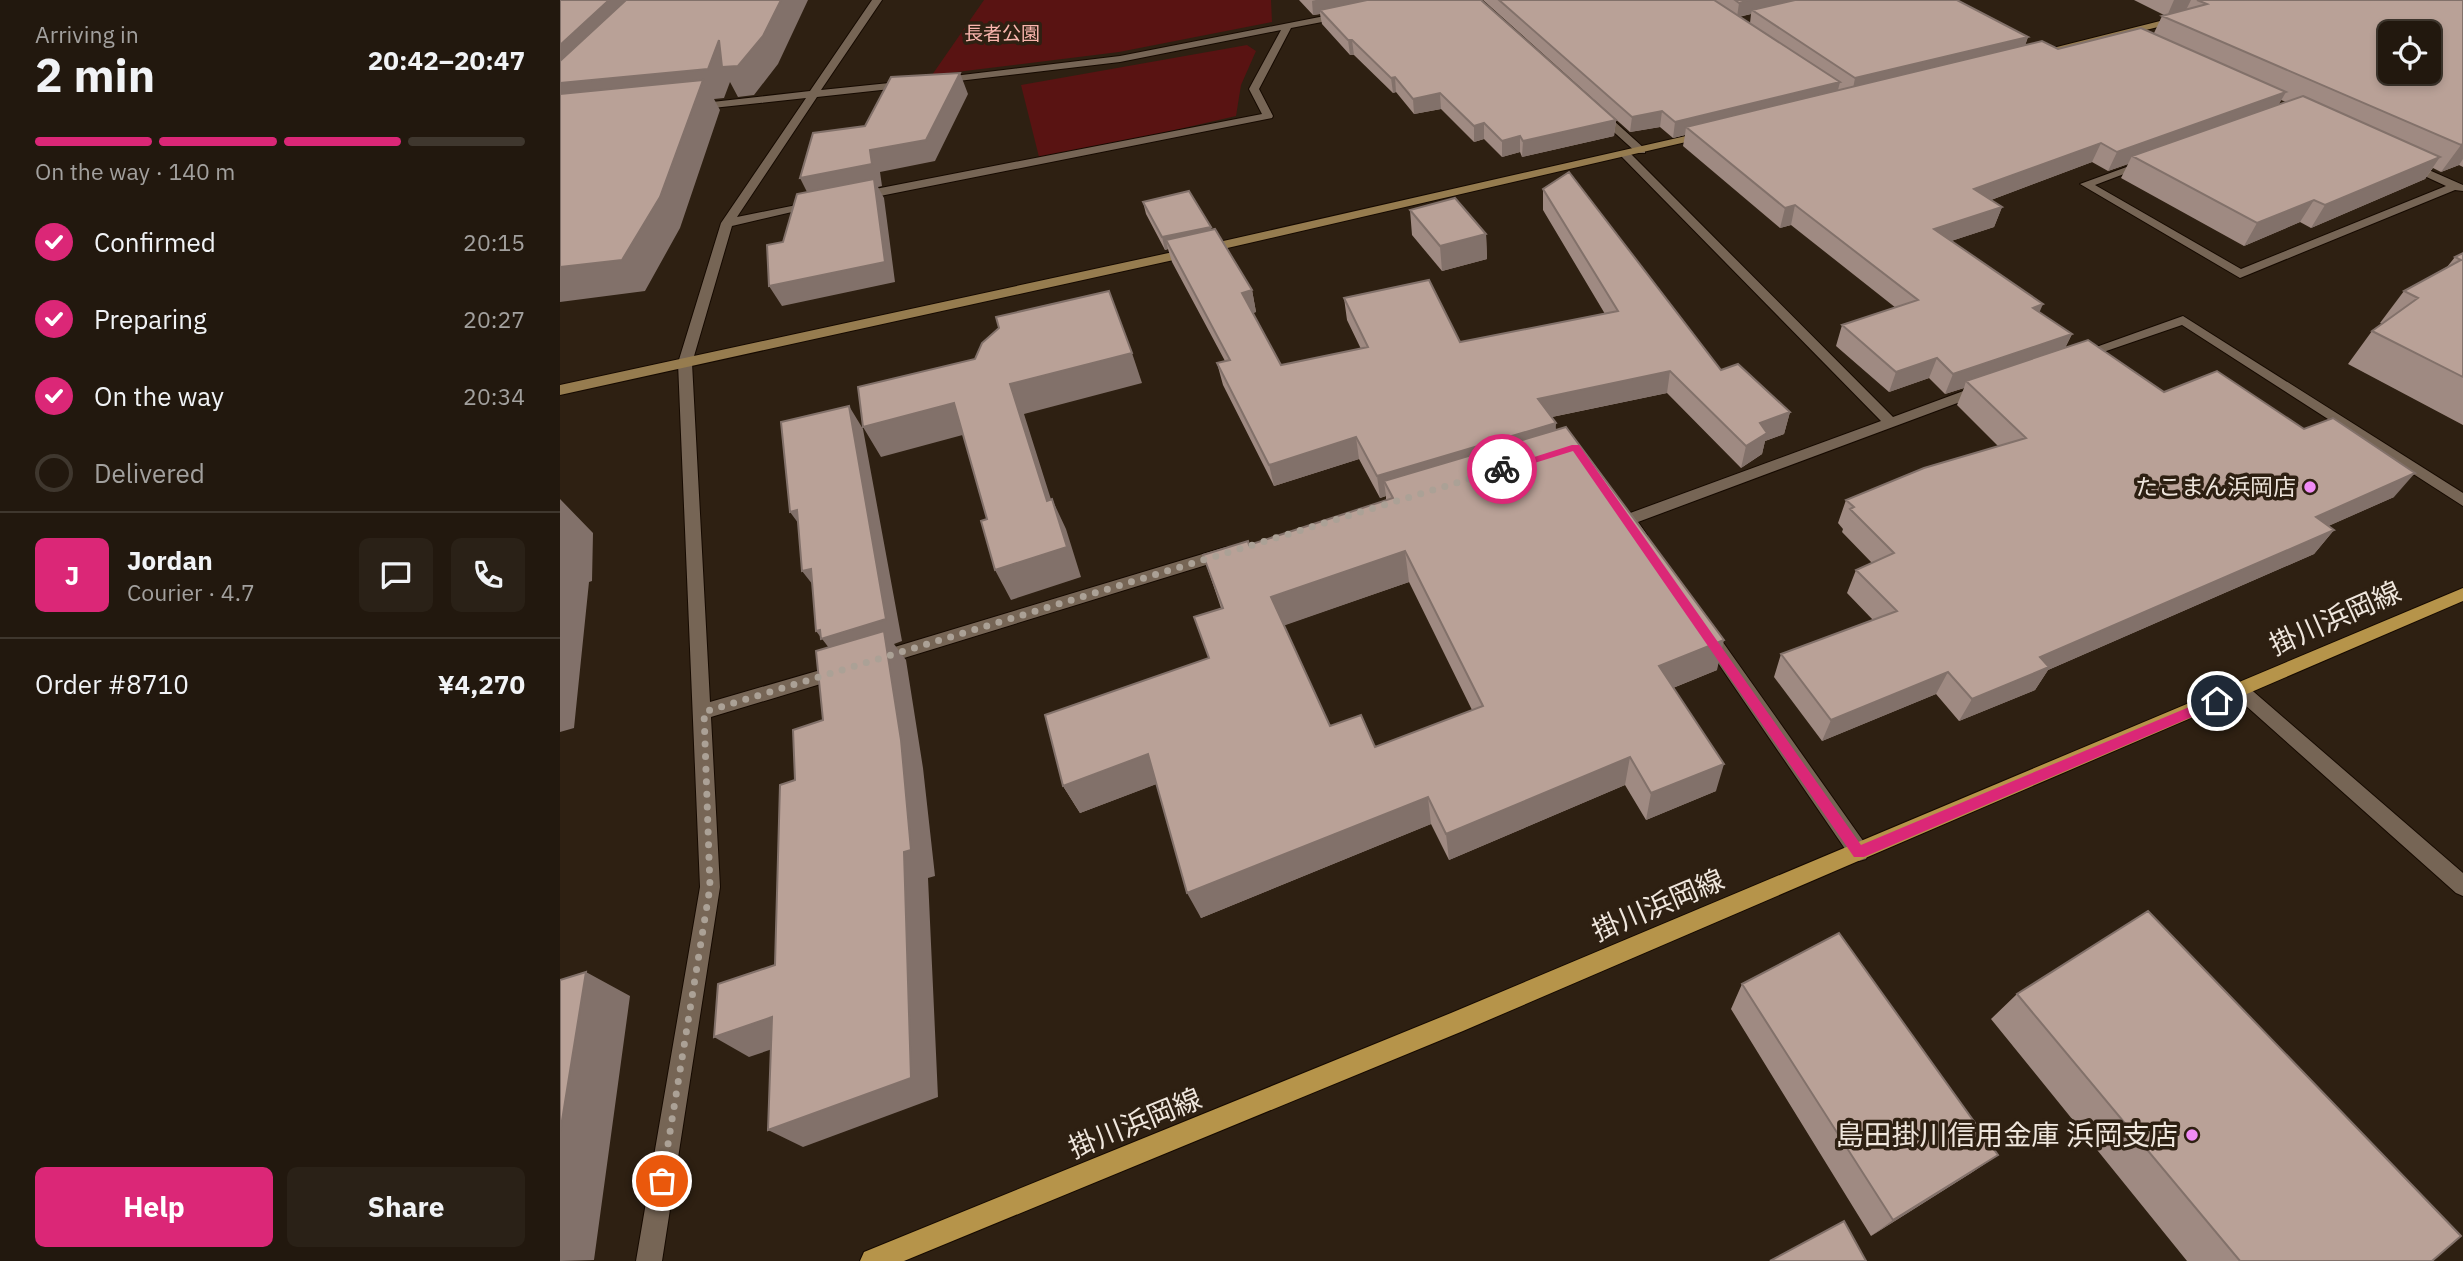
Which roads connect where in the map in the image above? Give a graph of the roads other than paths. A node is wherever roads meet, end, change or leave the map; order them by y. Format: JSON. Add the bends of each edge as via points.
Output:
{"nodes":[{"id":1,"x":877,"y":0,"type":"edge"},
{"id":2,"x":1354,"y":13,"type":"edge"},
{"id":3,"x":2189,"y":17,"type":"edge"},
{"id":4,"x":1288,"y":26,"type":"junction"},
{"id":5,"x":2122,"y":34,"type":"junction"},
{"id":6,"x":2134,"y":39,"type":"edge"},
{"id":7,"x":2018,"y":58,"type":"edge"},
{"id":8,"x":934,"y":81,"type":"edge"},
{"id":9,"x":920,"y":83,"type":"edge"},
{"id":10,"x":814,"y":95,"type":"junction"},
{"id":11,"x":1592,"y":107,"type":"edge"},
{"id":12,"x":680,"y":108,"type":"edge"},
{"id":13,"x":1719,"y":131,"type":"edge"},
{"id":14,"x":1641,"y":151,"type":"junction"},
{"id":15,"x":1626,"y":155,"type":"junction"},
{"id":16,"x":2163,"y":157,"type":"edge"},
{"id":17,"x":2392,"y":157,"type":"edge"},
{"id":18,"x":2459,"y":188,"type":"edge"},
{"id":19,"x":849,"y":199,"type":"edge"},
{"id":20,"x":822,"y":204,"type":"edge"},
{"id":21,"x":727,"y":223,"type":"junction"},
{"id":22,"x":2068,"y":359,"type":"edge"},
{"id":23,"x":685,"y":363,"type":"junction"},
{"id":24,"x":2004,"y":382,"type":"edge"},
{"id":25,"x":560,"y":390,"type":"edge"},
{"id":26,"x":1889,"y":421,"type":"junction"},
{"id":27,"x":2463,"y":500,"type":"edge"},
{"id":28,"x":1245,"y":548,"type":"edge"},
{"id":29,"x":1652,"y":555,"type":"edge"},
{"id":30,"x":2463,"y":594,"type":"edge"},
{"id":31,"x":1700,"y":623,"type":"edge"},
{"id":32,"x":2241,"y":691,"type":"junction"},
{"id":33,"x":704,"y":712,"type":"junction"},
{"id":34,"x":1859,"y":852,"type":"junction"},
{"id":35,"x":2463,"y":886,"type":"edge"},
{"id":36,"x":649,"y":1261,"type":"edge"},
{"id":37,"x":873,"y":1261,"type":"edge"}],
"edges":[{"from":1,"to":10,"type":"street"},
{"from":2,"to":4,"type":"street"},
{"from":3,"to":5,"type":"street"},
{"from":4,"to":8,"type":"street","via":[[1120,59]]},
{"from":4,"to":19,"type":"street","via":[[1254,89],[1268,117]]},
{"from":5,"to":6,"type":"street"},
{"from":5,"to":7,"type":"street"},
{"from":9,"to":10,"type":"street"},
{"from":10,"to":12,"type":"street"},
{"from":10,"to":21,"type":"street"},
{"from":11,"to":14,"type":"street"},
{"from":13,"to":14,"type":"street"},
{"from":14,"to":15,"type":"street"},
{"from":15,"to":23,"type":"street"},
{"from":15,"to":26,"type":"street"},
{"from":16,"to":18,"type":"street","via":[[2086,184],[2240,275]]},
{"from":17,"to":18,"type":"street"},
{"from":20,"to":21,"type":"street"},
{"from":21,"to":23,"type":"street"},
{"from":22,"to":27,"type":"street","via":[[2183,320]]},
{"from":23,"to":25,"type":"street"},
{"from":23,"to":33,"type":"street"},
{"from":24,"to":26,"type":"street"},
{"from":26,"to":29,"type":"street","via":[[1625,515]]},
{"from":28,"to":33,"type":"street"},
{"from":30,"to":32,"type":"main road","name":"掛川浜岡線"},
{"from":31,"to":34,"type":"street"},
{"from":32,"to":34,"type":"main road","name":"掛川浜岡線"},
{"from":32,"to":35,"type":"street"},
{"from":33,"to":36,"type":"street","via":[[710,887]]},
{"from":34,"to":37,"type":"main road","name":"掛川浜岡線"}]}
